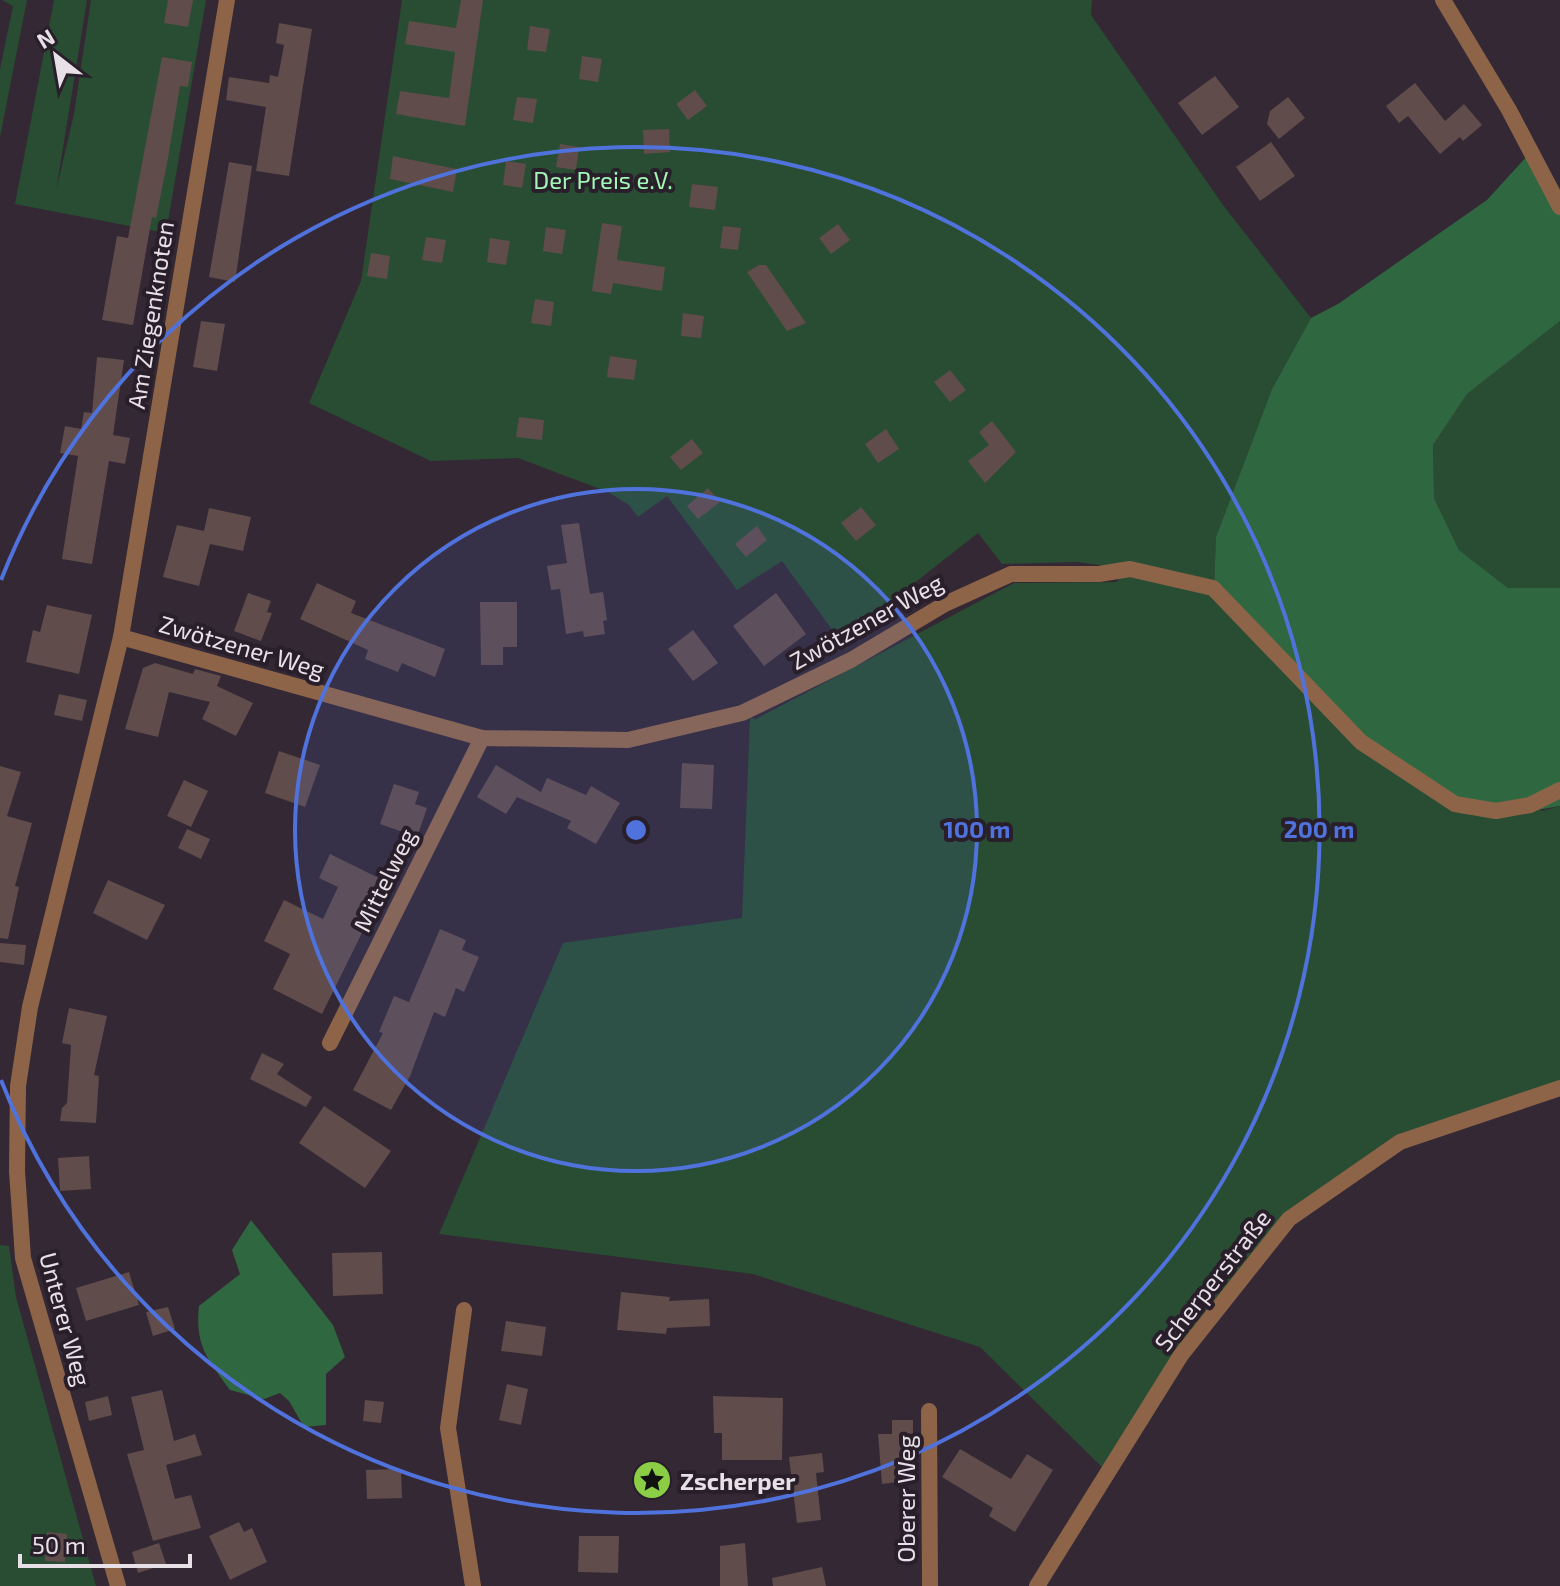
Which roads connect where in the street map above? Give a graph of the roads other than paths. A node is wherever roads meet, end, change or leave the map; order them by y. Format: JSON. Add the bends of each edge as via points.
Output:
{"nodes":[{"id":1,"x":227,"y":0,"type":"edge"},
{"id":2,"x":1443,"y":0,"type":"edge"},
{"id":3,"x":1560,"y":207,"type":"edge"},
{"id":4,"x":121,"y":637,"type":"junction"},
{"id":5,"x":482,"y":738,"type":"junction"},
{"id":6,"x":1560,"y":790,"type":"edge"},
{"id":7,"x":330,"y":1043,"type":"dead end"},
{"id":8,"x":1560,"y":1088,"type":"edge"},
{"id":9,"x":464,"y":1310,"type":"dead end"},
{"id":10,"x":929,"y":1411,"type":"dead end"},
{"id":11,"x":118,"y":1586,"type":"edge"},
{"id":12,"x":473,"y":1586,"type":"edge"},
{"id":13,"x":930,"y":1586,"type":"edge"},
{"id":14,"x":1037,"y":1586,"type":"edge"}],
"edges":[{"from":1,"to":4,"type":"street","name":"Am Ziegenknoten"},
{"from":2,"to":3,"type":"street"},
{"from":4,"to":5,"type":"street","name":"Zwötzener Weg"},
{"from":4,"to":11,"type":"street","name":"Unterer Weg","via":[[30,1007],[18,1086],[17,1171],[23,1258]]},
{"from":5,"to":6,"type":"street","name":"Zwötzener Weg","via":[[628,740],[684,730],[742,713],[1011,574],[1130,569],[1213,588],[1361,742],[1455,804],[1496,811],[1530,805]]},
{"from":5,"to":7,"type":"street","name":"Mittelweg"},
{"from":8,"to":14,"type":"street","name":"Scherperstraße","via":[[1400,1142],[1289,1219],[1181,1355]]},
{"from":9,"to":12,"type":"street","via":[[448,1428]]},
{"from":10,"to":13,"type":"street","name":"Oberer Weg"}]}
